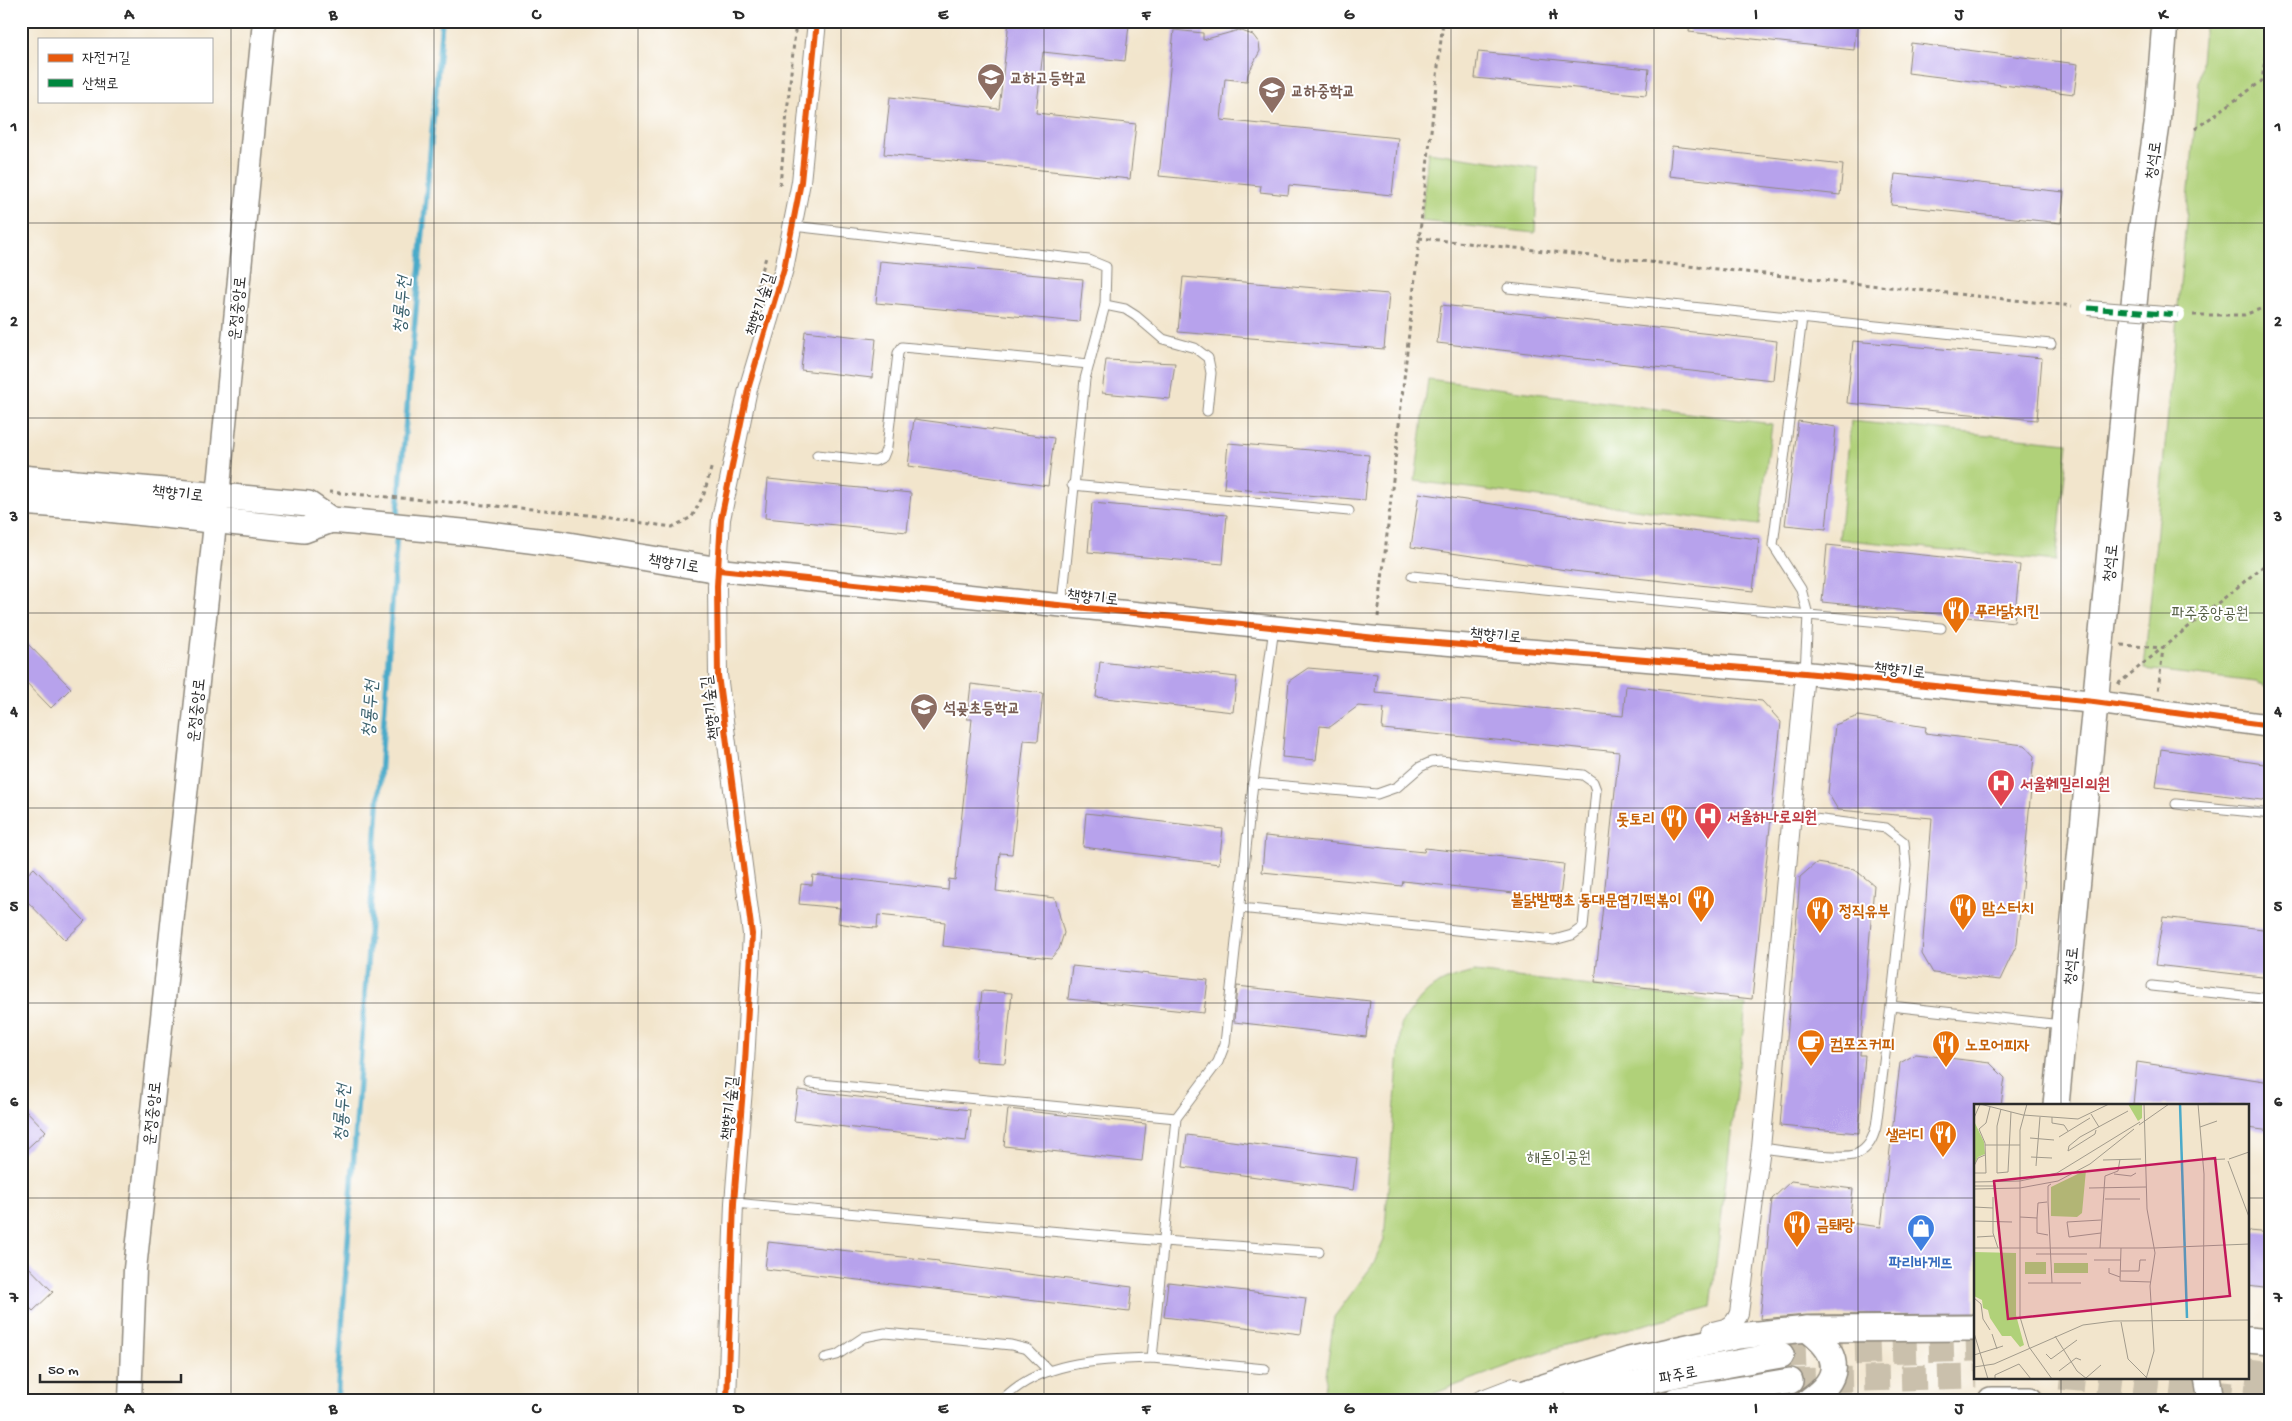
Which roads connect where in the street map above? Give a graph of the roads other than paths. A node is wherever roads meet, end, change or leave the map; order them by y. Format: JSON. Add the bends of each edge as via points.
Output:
{"nodes":[{"id":1,"x":264,"y":21,"type":"edge"},
{"id":2,"x":817,"y":21,"type":"edge"},
{"id":3,"x":2165,"y":21,"type":"edge"},
{"id":4,"x":792,"y":226,"type":"junction"},
{"id":5,"x":1508,"y":288,"type":"dead end"},
{"id":6,"x":1105,"y":306,"type":"junction"},
{"id":7,"x":2088,"y":308,"type":"road end"},
{"id":8,"x":2178,"y":315,"type":"road end"},
{"id":9,"x":1802,"y":318,"type":"junction"},
{"id":10,"x":2051,"y":344,"type":"dead end"},
{"id":11,"x":1089,"y":364,"type":"junction"},
{"id":12,"x":1207,"y":410,"type":"dead end"},
{"id":13,"x":817,"y":455,"type":"dead end"},
{"id":14,"x":21,"y":478,"type":"edge"},
{"id":15,"x":1072,"y":485,"type":"junction"},
{"id":16,"x":218,"y":496,"type":"junction"},
{"id":17,"x":21,"y":502,"type":"edge"},
{"id":18,"x":1349,"y":511,"type":"dead end"},
{"id":19,"x":215,"y":520,"type":"junction"},
{"id":20,"x":331,"y":520,"type":"junction"},
{"id":21,"x":719,"y":570,"type":"junction"},
{"id":22,"x":1412,"y":576,"type":"dead end"},
{"id":23,"x":1062,"y":607,"type":"junction"},
{"id":24,"x":1808,"y":615,"type":"junction"},
{"id":25,"x":1274,"y":628,"type":"junction"},
{"id":26,"x":1941,"y":628,"type":"dead end"},
{"id":27,"x":1805,"y":672,"type":"junction"},
{"id":28,"x":2094,"y":702,"type":"junction"},
{"id":29,"x":2271,"y":726,"type":"edge"},
{"id":30,"x":1253,"y":783,"type":"junction"},
{"id":31,"x":2176,"y":804,"type":"dead end"},
{"id":32,"x":2271,"y":814,"type":"edge"},
{"id":33,"x":1791,"y":816,"type":"junction"},
{"id":34,"x":1240,"y":908,"type":"junction"},
{"id":35,"x":2152,"y":986,"type":"dead end"},
{"id":36,"x":2271,"y":999,"type":"edge"},
{"id":37,"x":1891,"y":1006,"type":"junction"},
{"id":38,"x":2064,"y":1026,"type":"junction"},
{"id":39,"x":810,"y":1083,"type":"dead end"},
{"id":40,"x":2056,"y":1104,"type":"edge"},
{"id":41,"x":1176,"y":1118,"type":"junction"},
{"id":42,"x":1761,"y":1148,"type":"junction"},
{"id":43,"x":734,"y":1203,"type":"junction"},
{"id":44,"x":1163,"y":1241,"type":"junction"},
{"id":45,"x":1319,"y":1252,"type":"dead end"},
{"id":46,"x":1974,"y":1328,"type":"edge"},
{"id":47,"x":1807,"y":1329,"type":"junction"},
{"id":48,"x":2250,"y":1340,"type":"edge"},
{"id":49,"x":2271,"y":1342,"type":"edge"},
{"id":50,"x":1781,"y":1355,"type":"tunnel mouth"},
{"id":51,"x":825,"y":1358,"type":"dead end"},
{"id":52,"x":1152,"y":1358,"type":"junction"},
{"id":53,"x":1265,"y":1369,"type":"dead end"},
{"id":54,"x":1049,"y":1371,"type":"junction"},
{"id":55,"x":2207,"y":1378,"type":"edge"},
{"id":56,"x":1790,"y":1381,"type":"tunnel mouth"},
{"id":57,"x":2024,"y":1394,"type":"edge"},
{"id":58,"x":130,"y":1400,"type":"edge"},
{"id":59,"x":727,"y":1400,"type":"edge"},
{"id":60,"x":1002,"y":1400,"type":"edge"},
{"id":61,"x":1480,"y":1400,"type":"edge"},
{"id":62,"x":1503,"y":1400,"type":"edge"},
{"id":63,"x":1576,"y":1400,"type":"edge"},
{"id":64,"x":1676,"y":1400,"type":"edge"},
{"id":65,"x":1810,"y":1400,"type":"edge"},
{"id":66,"x":1991,"y":1400,"type":"edge"},
{"id":67,"x":2211,"y":1400,"type":"edge"}],
"edges":[{"from":1,"to":16,"type":"street","name":"운정중앙로"},
{"from":2,"to":4,"type":"street","name":"책향기숲길","via":[[801,182]]},
{"from":3,"to":28,"type":"main road","name":"청석로","via":[[2157,124],[2141,232]]},
{"from":4,"to":6,"type":"lane","via":[[1089,260],[1106,267]]},
{"from":4,"to":21,"type":"street","name":"책향기숲길","via":[[784,269],[748,389],[721,518]]},
{"from":5,"to":9,"type":"lane"},
{"from":6,"to":11,"type":"lane"},
{"from":6,"to":12,"type":"lane","via":[[1125,309],[1163,339],[1195,348],[1208,358],[1211,373]]},
{"from":7,"to":8,"type":"street","bridge":true},
{"from":9,"to":10,"type":"lane"},
{"from":9,"to":24,"type":"lane","via":[[1773,545],[1801,589]]},
{"from":11,"to":13,"type":"lane","via":[[902,347],[898,353],[887,447],[883,457],[875,460]]},
{"from":11,"to":15,"type":"lane"},
{"from":14,"to":16,"type":"main road","name":"책향기로"},
{"from":15,"to":18,"type":"lane"},
{"from":15,"to":23,"type":"lane"},
{"from":16,"to":19,"type":"street","name":"운정중앙로"},
{"from":16,"to":20,"type":"main road","name":"책향기로","via":[[308,504]]},
{"from":17,"to":19,"type":"main road","name":"책향기로"},
{"from":19,"to":20,"type":"main road","name":"책향기로","via":[[304,530]]},
{"from":19,"to":58,"type":"street","name":"운정중앙로","via":[[135,1269]]},
{"from":20,"to":21,"type":"main road","name":"책향기로","via":[[562,544]]},
{"from":21,"to":23,"type":"street","name":"책향기로"},
{"from":21,"to":43,"type":"street","name":"책향기숲길","via":[[718,675],[752,934]]},
{"from":22,"to":24,"type":"lane"},
{"from":23,"to":25,"type":"street","name":"책향기로"},
{"from":24,"to":26,"type":"lane"},
{"from":24,"to":27,"type":"lane"},
{"from":25,"to":27,"type":"street","name":"책향기로"},
{"from":25,"to":30,"type":"lane"},
{"from":27,"to":28,"type":"street","name":"책향기로"},
{"from":27,"to":33,"type":"street"},
{"from":28,"to":29,"type":"street","name":"책향기로"},
{"from":28,"to":38,"type":"main road","name":"청석로"},
{"from":30,"to":34,"type":"lane"},
{"from":30,"to":34,"type":"lane","via":[[1376,794],[1397,787],[1430,762],[1440,762],[1583,775],[1593,782],[1596,790],[1582,927],[1572,935],[1554,940]]},
{"from":31,"to":32,"type":"lane"},
{"from":33,"to":37,"type":"lane","via":[[1886,828],[1904,842],[1906,866]]},
{"from":33,"to":42,"type":"street"},
{"from":34,"to":41,"type":"lane","via":[[1225,1044],[1218,1062]]},
{"from":35,"to":36,"type":"lane"},
{"from":37,"to":38,"type":"lane"},
{"from":37,"to":42,"type":"lane","via":[[1876,1126],[1865,1149],[1855,1155],[1841,1156]]},
{"from":38,"to":40,"type":"main road","name":"청석로"},
{"from":39,"to":41,"type":"lane"},
{"from":41,"to":44,"type":"lane"},
{"from":42,"to":61,"type":"street","via":[[1739,1313],[1735,1322],[1729,1327],[1621,1350]]},
{"from":43,"to":44,"type":"lane"},
{"from":43,"to":59,"type":"street","name":"책향기숲길"},
{"from":44,"to":45,"type":"lane"},
{"from":44,"to":52,"type":"lane"},
{"from":46,"to":47,"type":"main road"},
{"from":47,"to":62,"type":"main road","via":[[1738,1336],[1629,1360]]},
{"from":47,"to":65,"type":"main road","via":[[1825,1342],[1833,1367],[1826,1389]]},
{"from":48,"to":49,"type":"main road"},
{"from":50,"to":63,"type":"main road","name":"파주로","via":[[1620,1386]]},
{"from":51,"to":54,"type":"lane","via":[[864,1337],[885,1333],[1011,1345],[1027,1349]]},
{"from":52,"to":53,"type":"lane"},
{"from":52,"to":54,"type":"lane","via":[[1085,1361]]},
{"from":54,"to":60,"type":"lane","via":[[1039,1374]]},
{"from":55,"to":67,"type":"main road"},
{"from":56,"to":64,"type":"main road","name":"파주로"},
{"from":57,"to":66,"type":"main road"}]}
